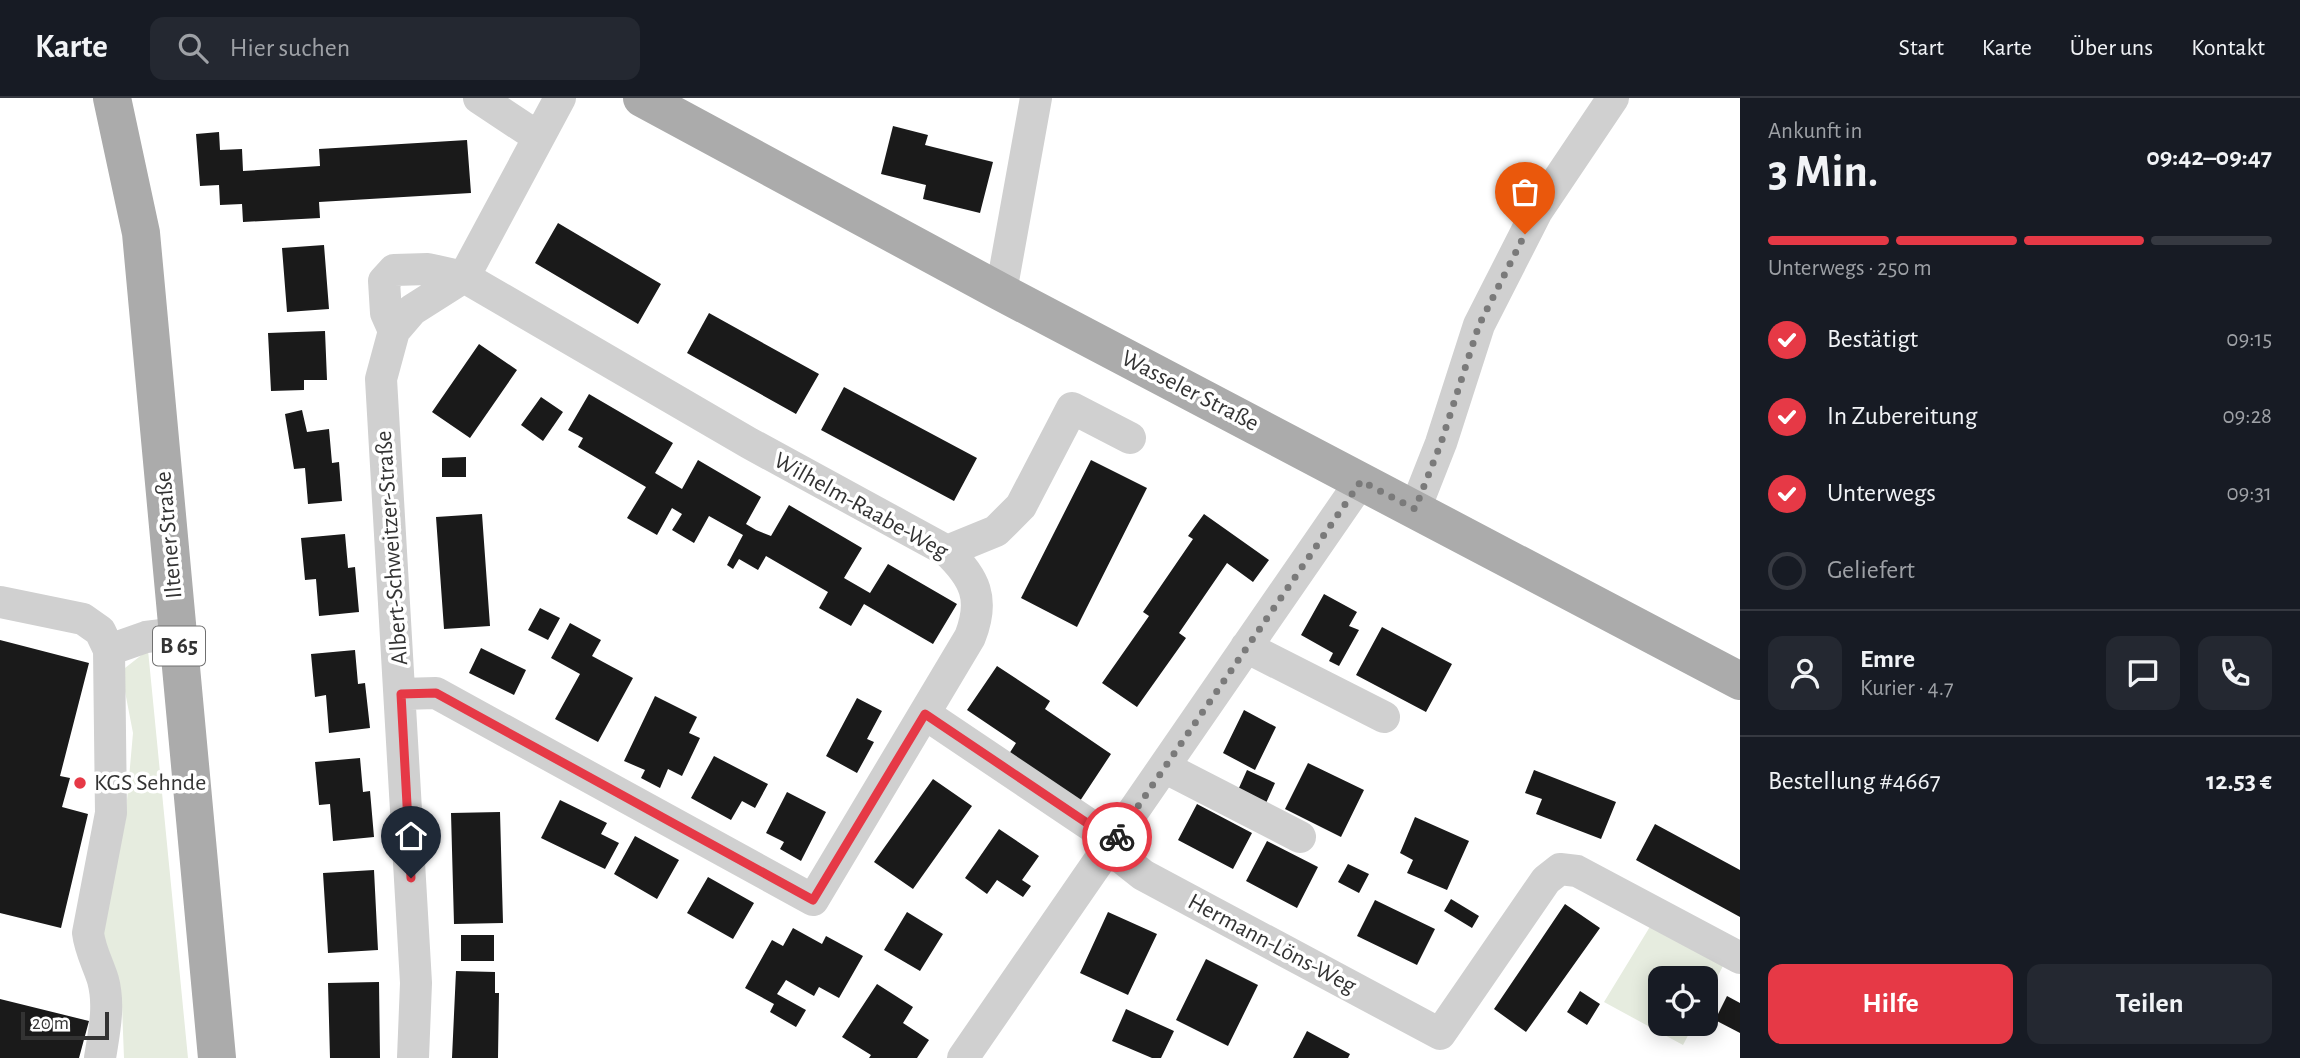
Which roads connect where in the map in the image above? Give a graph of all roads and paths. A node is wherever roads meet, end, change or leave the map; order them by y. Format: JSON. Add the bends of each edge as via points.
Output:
{"nodes":[{"id":1,"x":112,"y":98,"type":"edge"},
{"id":2,"x":479,"y":98,"type":"edge"},
{"id":3,"x":560,"y":98,"type":"edge"},
{"id":4,"x":642,"y":98,"type":"edge"},
{"id":5,"x":1036,"y":98,"type":"edge"},
{"id":6,"x":1613,"y":98,"type":"edge"},
{"id":7,"x":538,"y":137,"type":"junction"},
{"id":8,"x":464,"y":277,"type":"junction"},
{"id":9,"x":1001,"y":292,"type":"junction"},
{"id":10,"x":394,"y":331,"type":"junction"},
{"id":11,"x":1130,"y":438,"type":"dead end"},
{"id":12,"x":1361,"y":481,"type":"junction"},
{"id":13,"x":1415,"y":509,"type":"junction"},
{"id":14,"x":947,"y":551,"type":"junction"},
{"id":15,"x":0,"y":602,"type":"edge"},
{"id":16,"x":178,"y":633,"type":"junction"},
{"id":17,"x":1246,"y":647,"type":"junction"},
{"id":18,"x":109,"y":650,"type":"junction"},
{"id":19,"x":1740,"y":681,"type":"edge"},
{"id":20,"x":401,"y":694,"type":"junction"},
{"id":21,"x":925,"y":714,"type":"junction"},
{"id":22,"x":1384,"y":717,"type":"dead end"},
{"id":23,"x":1164,"y":767,"type":"junction"},
{"id":24,"x":1300,"y":837,"type":"dead end"},
{"id":25,"x":1109,"y":848,"type":"junction"},
{"id":26,"x":1740,"y":958,"type":"edge"},
{"id":27,"x":1433,"y":1046,"type":"edge"},
{"id":28,"x":100,"y":1058,"type":"edge"},
{"id":29,"x":217,"y":1058,"type":"edge"},
{"id":30,"x":413,"y":1058,"type":"edge"},
{"id":31,"x":963,"y":1058,"type":"edge"}],
"edges":[{"from":1,"to":16,"type":"main road","name":"Iltener Straße","number":"B 65","via":[[141,233]]},
{"from":2,"to":7,"type":"street"},
{"from":3,"to":7,"type":"street","name":"Albert-Schweitzer-Straße"},
{"from":4,"to":9,"type":"main road","name":"Wasseler Straße"},
{"from":5,"to":9,"type":"street"},
{"from":6,"to":13,"type":"street","via":[[1536,211],[1479,325]]},
{"from":7,"to":8,"type":"street","name":"Albert-Schweitzer-Straße"},
{"from":8,"to":10,"type":"street","name":"Albert-Schweitzer-Straße","via":[[412,310]]},
{"from":8,"to":10,"type":"street","name":"Wilhelm-Raabe-Weg","via":[[428,269],[394,270],[384,281],[386,313]]},
{"from":8,"to":14,"type":"street","name":"Wilhelm-Raabe-Weg","via":[[749,443]]},
{"from":9,"to":12,"type":"main road","name":"Wasseler Straße"},
{"from":10,"to":20,"type":"street","name":"Albert-Schweitzer-Straße","via":[[381,379]]},
{"from":11,"to":14,"type":"street","via":[[1072,408],[1021,506],[996,531]]},
{"from":12,"to":13,"type":"main road","name":"Wasseler Straße"},
{"from":12,"to":17,"type":"street"},
{"from":13,"to":19,"type":"main road","name":"Wasseler Straße"},
{"from":14,"to":21,"type":"street","name":"Wilhelm-Raabe-Weg","via":[[969,572],[976,590],[976,621]]},
{"from":15,"to":18,"type":"street","via":[[83,619],[100,631]]},
{"from":16,"to":18,"type":"street","via":[[146,637]]},
{"from":16,"to":29,"type":"main road","name":"Iltener Straße","number":"B 65"},
{"from":17,"to":22,"type":"street"},
{"from":17,"to":23,"type":"street"},
{"from":18,"to":28,"type":"street","via":[[111,813],[88,933],[106,995]]},
{"from":20,"to":21,"type":"street","name":"Wilhelm-Raabe-Weg","via":[[436,693],[813,900]]},
{"from":20,"to":30,"type":"street","name":"Albert-Schweitzer-Straße","via":[[416,983]]},
{"from":21,"to":25,"type":"street","name":"Hermann-Löns-Weg","via":[[1093,827]]},
{"from":23,"to":24,"type":"street"},
{"from":23,"to":25,"type":"street"},
{"from":25,"to":27,"type":"street","name":"Hermann-Löns-Weg","via":[[1143,875]]},
{"from":25,"to":31,"type":"street"},
{"from":26,"to":27,"type":"street","name":"Hermann-Löns-Weg","via":[[1577,871],[1560,869],[1546,880]]}]}
